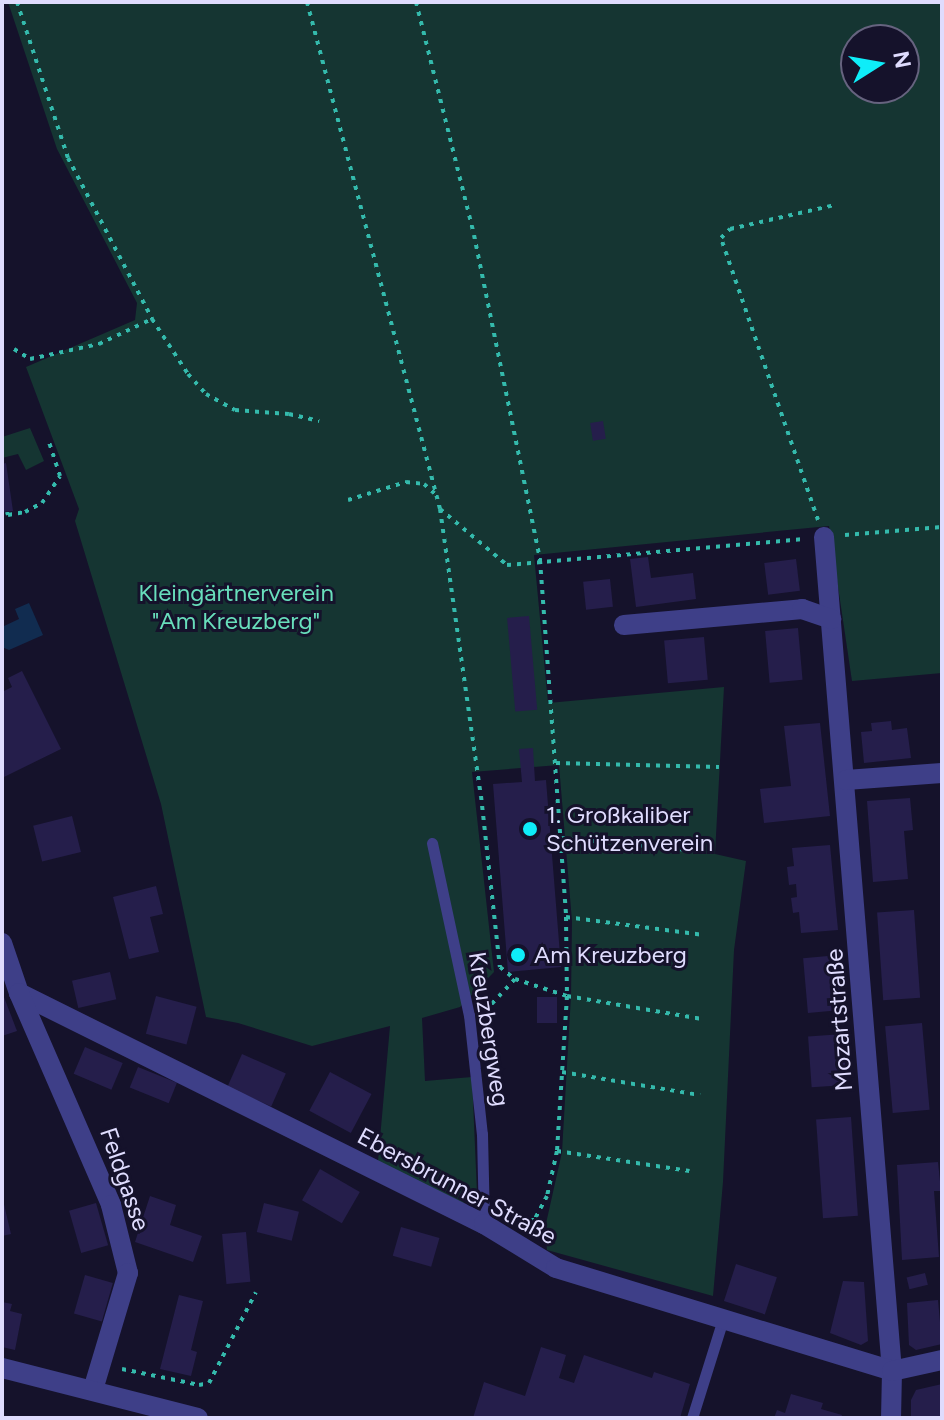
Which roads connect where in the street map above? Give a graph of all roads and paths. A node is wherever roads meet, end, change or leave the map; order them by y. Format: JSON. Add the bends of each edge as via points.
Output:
{"nodes":[{"id":1,"x":17,"y":2,"type":"edge"},
{"id":2,"x":307,"y":2,"type":"edge"},
{"id":3,"x":416,"y":2,"type":"edge"},
{"id":4,"x":835,"y":205,"type":"dead end"},
{"id":5,"x":152,"y":319,"type":"junction"},
{"id":6,"x":14,"y":349,"type":"dead end"},
{"id":7,"x":319,"y":421,"type":"dead end"},
{"id":8,"x":49,"y":443,"type":"dead end"},
{"id":9,"x":437,"y":495,"type":"junction"},
{"id":10,"x":348,"y":500,"type":"dead end"},
{"id":11,"x":440,"y":509,"type":"junction"},
{"id":12,"x":7,"y":512,"type":"dead end"},
{"id":13,"x":942,"y":527,"type":"edge"},
{"id":14,"x":824,"y":537,"type":"junction"},
{"id":15,"x":540,"y":560,"type":"junction"},
{"id":16,"x":831,"y":619,"type":"junction"},
{"id":17,"x":624,"y":625,"type":"dead end"},
{"id":18,"x":556,"y":763,"type":"junction"},
{"id":19,"x":719,"y":767,"type":"dead end"},
{"id":20,"x":942,"y":773,"type":"edge"},
{"id":21,"x":846,"y":780,"type":"junction"},
{"id":22,"x":561,"y":838,"type":"junction"},
{"id":23,"x":432,"y":843,"type":"dead end"},
{"id":24,"x":699,"y":851,"type":"dead end"},
{"id":25,"x":566,"y":917,"type":"junction"},
{"id":26,"x":704,"y":935,"type":"dead end"},
{"id":27,"x":2,"y":943,"type":"edge"},
{"id":28,"x":515,"y":979,"type":"junction"},
{"id":29,"x":19,"y":993,"type":"junction"},
{"id":30,"x":567,"y":996,"type":"junction"},
{"id":31,"x":484,"y":1013,"type":"dead end"},
{"id":32,"x":702,"y":1019,"type":"dead end"},
{"id":33,"x":562,"y":1072,"type":"junction"},
{"id":34,"x":700,"y":1095,"type":"dead end"},
{"id":35,"x":557,"y":1151,"type":"junction"},
{"id":36,"x":690,"y":1171,"type":"dead end"},
{"id":37,"x":483,"y":1198,"type":"junction"},
{"id":38,"x":484,"y":1224,"type":"junction"},
{"id":39,"x":256,"y":1292,"type":"dead end"},
{"id":40,"x":723,"y":1319,"type":"junction"},
{"id":41,"x":942,"y":1360,"type":"edge"},
{"id":42,"x":101,"y":1363,"type":"junction"},
{"id":43,"x":2,"y":1368,"type":"edge"},
{"id":44,"x":892,"y":1371,"type":"junction"},
{"id":45,"x":93,"y":1390,"type":"junction"},
{"id":46,"x":198,"y":1418,"type":"edge"},
{"id":47,"x":692,"y":1418,"type":"edge"},
{"id":48,"x":891,"y":1418,"type":"edge"}],
"edges":[{"from":1,"to":5,"type":"path","via":[[68,158]]},
{"from":2,"to":9,"type":"path"},
{"from":3,"to":15,"type":"path","via":[[474,235]]},
{"from":4,"to":14,"type":"path","via":[[730,229],[721,238]]},
{"from":5,"to":6,"type":"path","via":[[99,344],[30,359]]},
{"from":5,"to":7,"type":"path","via":[[206,394],[235,410]]},
{"from":8,"to":12,"type":"path","via":[[60,476],[42,503],[25,512]]},
{"from":9,"to":10,"type":"path","via":[[424,484],[406,482]]},
{"from":9,"to":11,"type":"path"},
{"from":11,"to":15,"type":"path","via":[[507,565]]},
{"from":11,"to":28,"type":"path","via":[[500,967]]},
{"from":13,"to":14,"type":"path"},
{"from":14,"to":15,"type":"path"},
{"from":14,"to":16,"type":"street","name":"Mozartstraße"},
{"from":15,"to":18,"type":"path"},
{"from":16,"to":17,"type":"street","via":[[802,609]]},
{"from":16,"to":21,"type":"street","name":"Mozartstraße"},
{"from":18,"to":19,"type":"path"},
{"from":18,"to":22,"type":"path"},
{"from":20,"to":21,"type":"street"},
{"from":21,"to":44,"type":"street","name":"Mozartstraße"},
{"from":22,"to":24,"type":"path"},
{"from":22,"to":25,"type":"path"},
{"from":23,"to":37,"type":"lane","name":"Kreuzbergweg","via":[[469,1015]]},
{"from":25,"to":26,"type":"path"},
{"from":25,"to":30,"type":"path"},
{"from":27,"to":29,"type":"street"},
{"from":28,"to":30,"type":"path"},
{"from":28,"to":31,"type":"path"},
{"from":29,"to":38,"type":"street","name":"Ebersbrunner Straße"},
{"from":29,"to":42,"type":"street","name":"Feldgasse","via":[[111,1205],[128,1273]]},
{"from":30,"to":32,"type":"path"},
{"from":30,"to":33,"type":"path"},
{"from":33,"to":34,"type":"path"},
{"from":33,"to":35,"type":"path"},
{"from":35,"to":36,"type":"path"},
{"from":35,"to":37,"type":"path","via":[[547,1196],[534,1220],[520,1220]]},
{"from":37,"to":38,"type":"lane","name":"Kreuzbergweg"},
{"from":38,"to":40,"type":"street","name":"Ebersbrunner Straße","via":[[556,1268]]},
{"from":39,"to":42,"type":"path","via":[[209,1383]]},
{"from":40,"to":44,"type":"street","name":"Ebersbrunner Straße"},
{"from":40,"to":47,"type":"lane"},
{"from":41,"to":44,"type":"street","name":"Ebersbrunner Straße"},
{"from":42,"to":45,"type":"street","name":"Feldgasse"},
{"from":43,"to":45,"type":"street"},
{"from":44,"to":48,"type":"street","name":"Mozartstraße"},
{"from":45,"to":46,"type":"street"}]}
